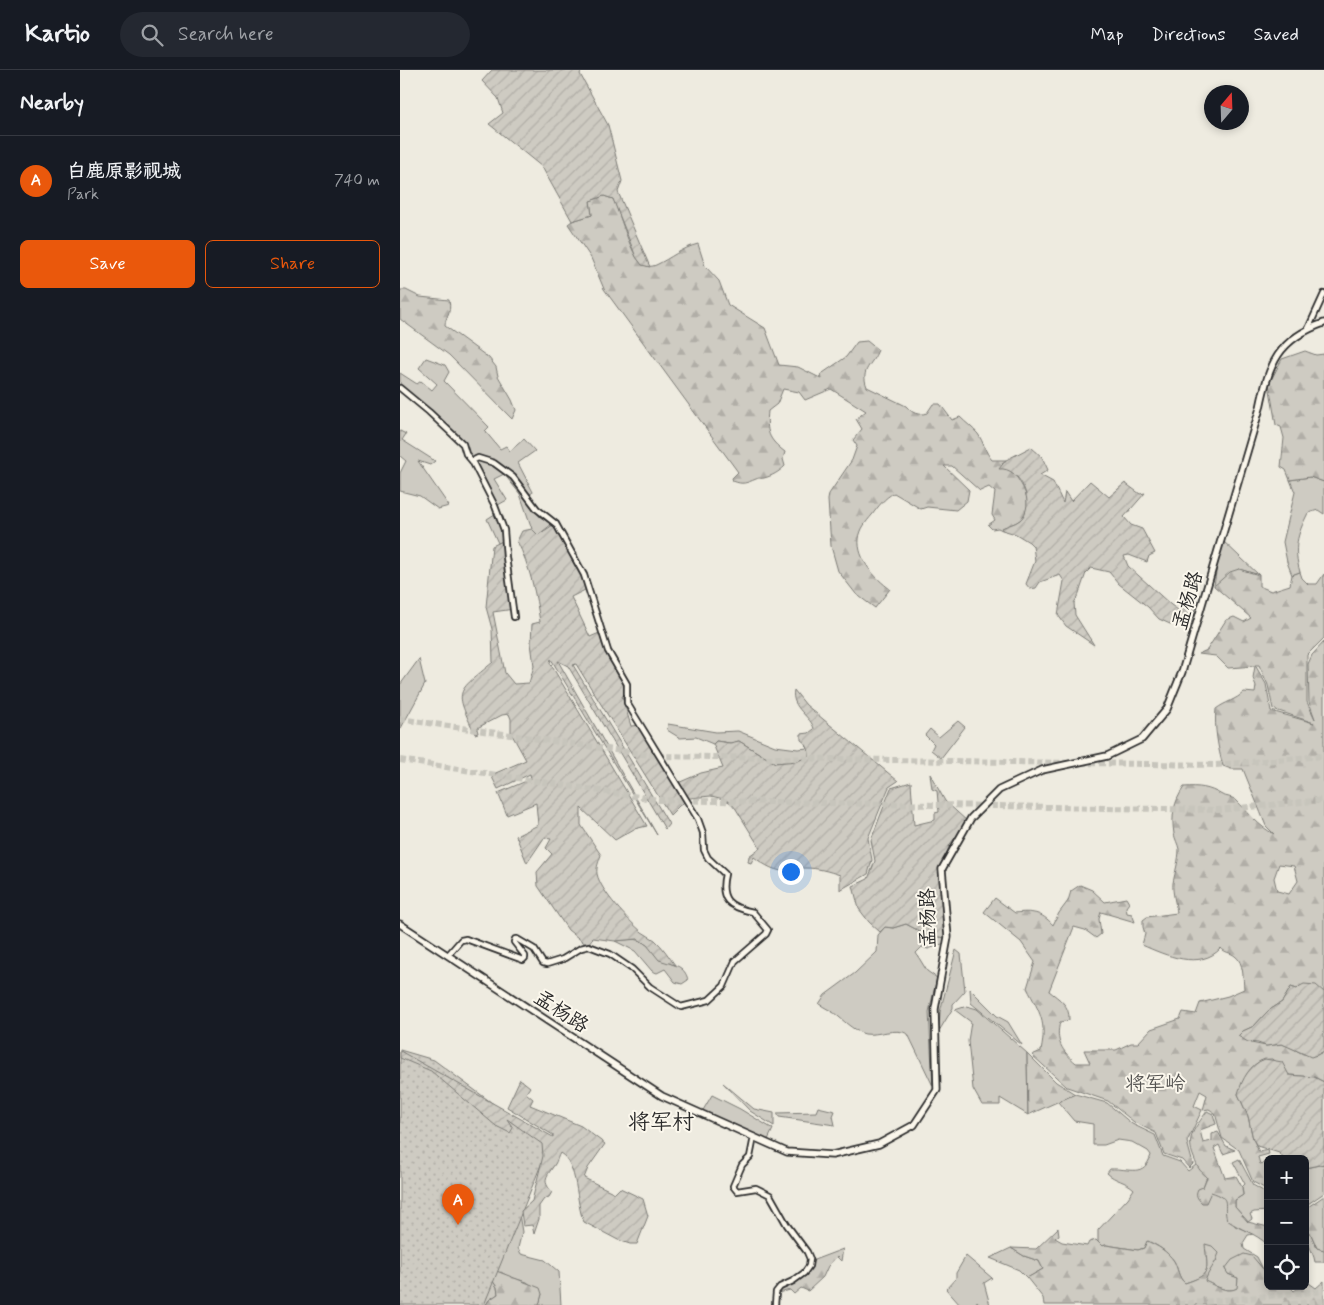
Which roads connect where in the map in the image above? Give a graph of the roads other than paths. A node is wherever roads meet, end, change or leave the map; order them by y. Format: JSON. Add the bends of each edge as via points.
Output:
{"nodes":[{"id":1,"x":1324,"y":294,"type":"edge"},
{"id":2,"x":1324,"y":324,"type":"edge"},
{"id":3,"x":1308,"y":329,"type":"junction"},
{"id":4,"x":400,"y":388,"type":"edge"},
{"id":5,"x":472,"y":461,"type":"junction"},
{"id":6,"x":514,"y":617,"type":"dead end"},
{"id":7,"x":400,"y":924,"type":"edge"},
{"id":8,"x":448,"y":955,"type":"junction"},
{"id":9,"x":754,"y":1137,"type":"junction"},
{"id":10,"x":775,"y":1305,"type":"edge"}],
"edges":[{"from":1,"to":3,"type":"street"},
{"from":2,"to":3,"type":"main road","name":"孟杨路"},
{"from":3,"to":9,"type":"main road","name":"孟杨路","via":[[1293,337],[1277,356],[1267,376],[1185,662],[1167,709],[1142,739],[1107,756],[1042,770],[999,790],[970,818],[942,869],[948,937],[935,1009],[936,1090],[914,1125],[879,1144],[832,1155],[787,1152]]},
{"from":4,"to":5,"type":"street","via":[[463,444]]},
{"from":5,"to":6,"type":"street","via":[[503,524]]},
{"from":5,"to":8,"type":"street","via":[[478,458],[494,463],[513,477],[538,509],[556,524],[584,575],[608,651],[627,684],[627,703],[698,819],[704,850],[725,874],[724,894],[738,909],[754,912],[768,930],[735,961],[724,986],[709,1000],[681,1008],[610,954],[589,946],[547,964],[518,938],[514,942],[525,956],[523,960],[466,939],[461,940]]},
{"from":7,"to":8,"type":"main road","name":"孟杨路"},
{"from":8,"to":9,"type":"main road","name":"孟杨路","via":[[662,1096]]},
{"from":9,"to":10,"type":"street","via":[[750,1156],[742,1165],[733,1186],[737,1190],[756,1188],[770,1195],[810,1259],[804,1273],[776,1292]]}]}
